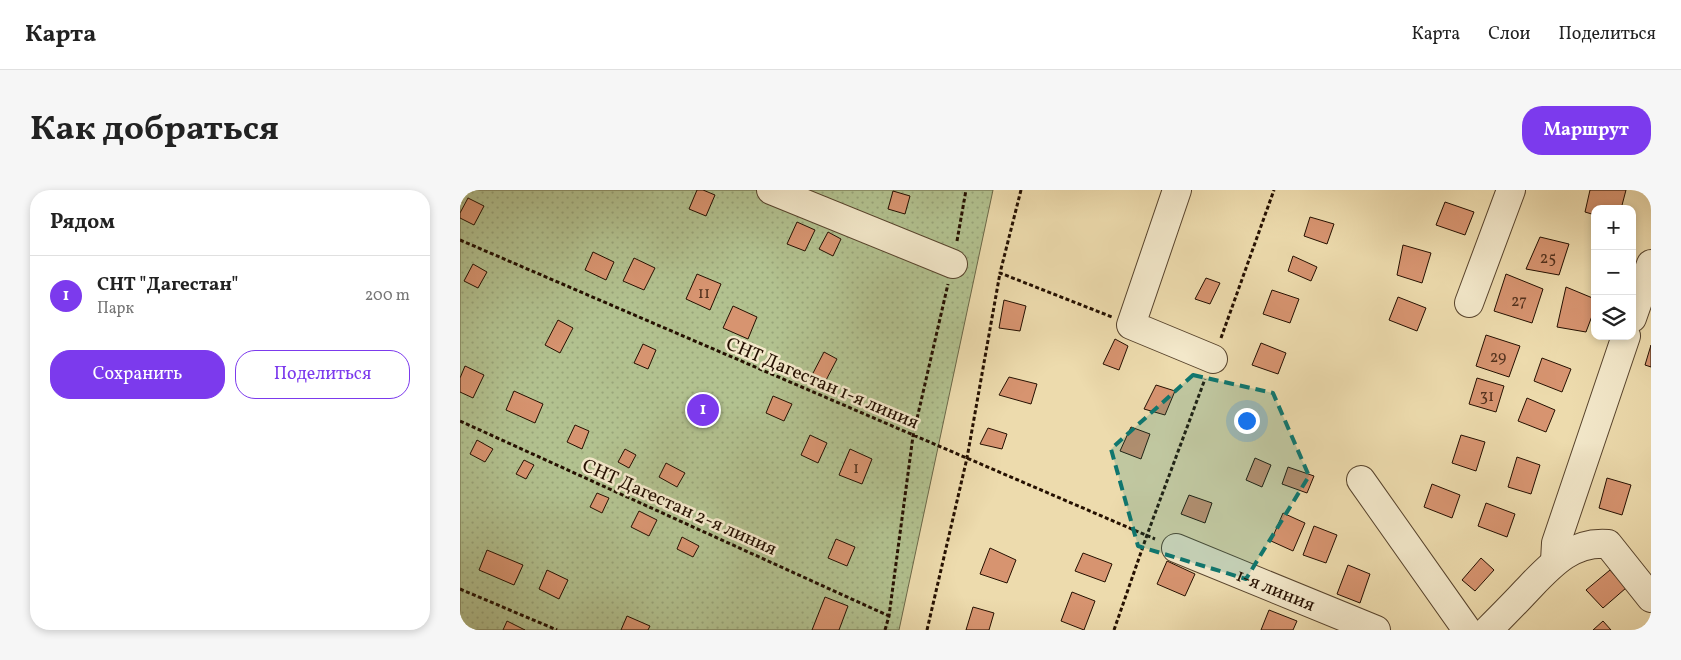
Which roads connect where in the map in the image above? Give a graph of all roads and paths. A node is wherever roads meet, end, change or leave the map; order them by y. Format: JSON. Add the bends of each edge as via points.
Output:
{"nodes":[{"id":1,"x":771,"y":190,"type":"edge"},
{"id":2,"x":966,"y":190,"type":"edge"},
{"id":3,"x":1021,"y":190,"type":"edge"},
{"id":4,"x":1177,"y":190,"type":"edge"},
{"id":5,"x":1511,"y":190,"type":"edge"},
{"id":6,"x":460,"y":240,"type":"edge"},
{"id":7,"x":953,"y":264,"type":"junction"},
{"id":8,"x":1651,"y":264,"type":"edge"},
{"id":9,"x":1000,"y":273,"type":"junction"},
{"id":10,"x":1469,"y":303,"type":"dead end"},
{"id":11,"x":1636,"y":307,"type":"edge"},
{"id":12,"x":1131,"y":325,"type":"junction"},
{"id":13,"x":1625,"y":340,"type":"edge"},
{"id":14,"x":1213,"y":359,"type":"dead end"},
{"id":15,"x":460,"y":421,"type":"edge"},
{"id":16,"x":913,"y":436,"type":"junction"},
{"id":17,"x":967,"y":458,"type":"junction"},
{"id":18,"x":1361,"y":480,"type":"dead end"},
{"id":19,"x":1147,"y":536,"type":"junction"},
{"id":20,"x":1176,"y":548,"type":"joint"},
{"id":21,"x":1555,"y":561,"type":"junction"},
{"id":22,"x":460,"y":589,"type":"edge"},
{"id":23,"x":1651,"y":598,"type":"edge"},
{"id":24,"x":889,"y":616,"type":"junction"},
{"id":25,"x":557,"y":630,"type":"edge"},
{"id":26,"x":885,"y":630,"type":"edge"},
{"id":27,"x":927,"y":630,"type":"edge"},
{"id":28,"x":1114,"y":630,"type":"edge"},
{"id":29,"x":1376,"y":630,"type":"edge"},
{"id":30,"x":1468,"y":630,"type":"edge"},
{"id":31,"x":1488,"y":630,"type":"edge"}],
"edges":[{"from":1,"to":7,"type":"street"},
{"from":2,"to":7,"type":"path"},
{"from":3,"to":9,"type":"path"},
{"from":4,"to":12,"type":"street"},
{"from":5,"to":10,"type":"street"},
{"from":6,"to":16,"type":"path","name":"СНТ Дагестан 1-я линия"},
{"from":7,"to":16,"type":"path"},
{"from":8,"to":11,"type":"street"},
{"from":9,"to":12,"type":"path"},
{"from":9,"to":17,"type":"path"},
{"from":12,"to":14,"type":"street"},
{"from":13,"to":21,"type":"street","via":[[1556,542]]},
{"from":15,"to":24,"type":"path","name":"СНТ Дагестан 2-я линия"},
{"from":16,"to":17,"type":"path","name":"СНТ Дагестан 1-я линия"},
{"from":16,"to":24,"type":"path"},
{"from":17,"to":19,"type":"path","name":"СНТ Дагестан 1-я линия"},
{"from":17,"to":27,"type":"path"},
{"from":18,"to":30,"type":"street"},
{"from":19,"to":20,"type":"path","name":"СНТ Дагестан 1-я линия"},
{"from":19,"to":28,"type":"path"},
{"from":20,"to":29,"type":"street","name":"1-я линия"},
{"from":21,"to":23,"type":"street","via":[[1577,548],[1594,543],[1608,544]]},
{"from":21,"to":31,"type":"street"},
{"from":22,"to":25,"type":"path"},
{"from":24,"to":26,"type":"path"}]}
